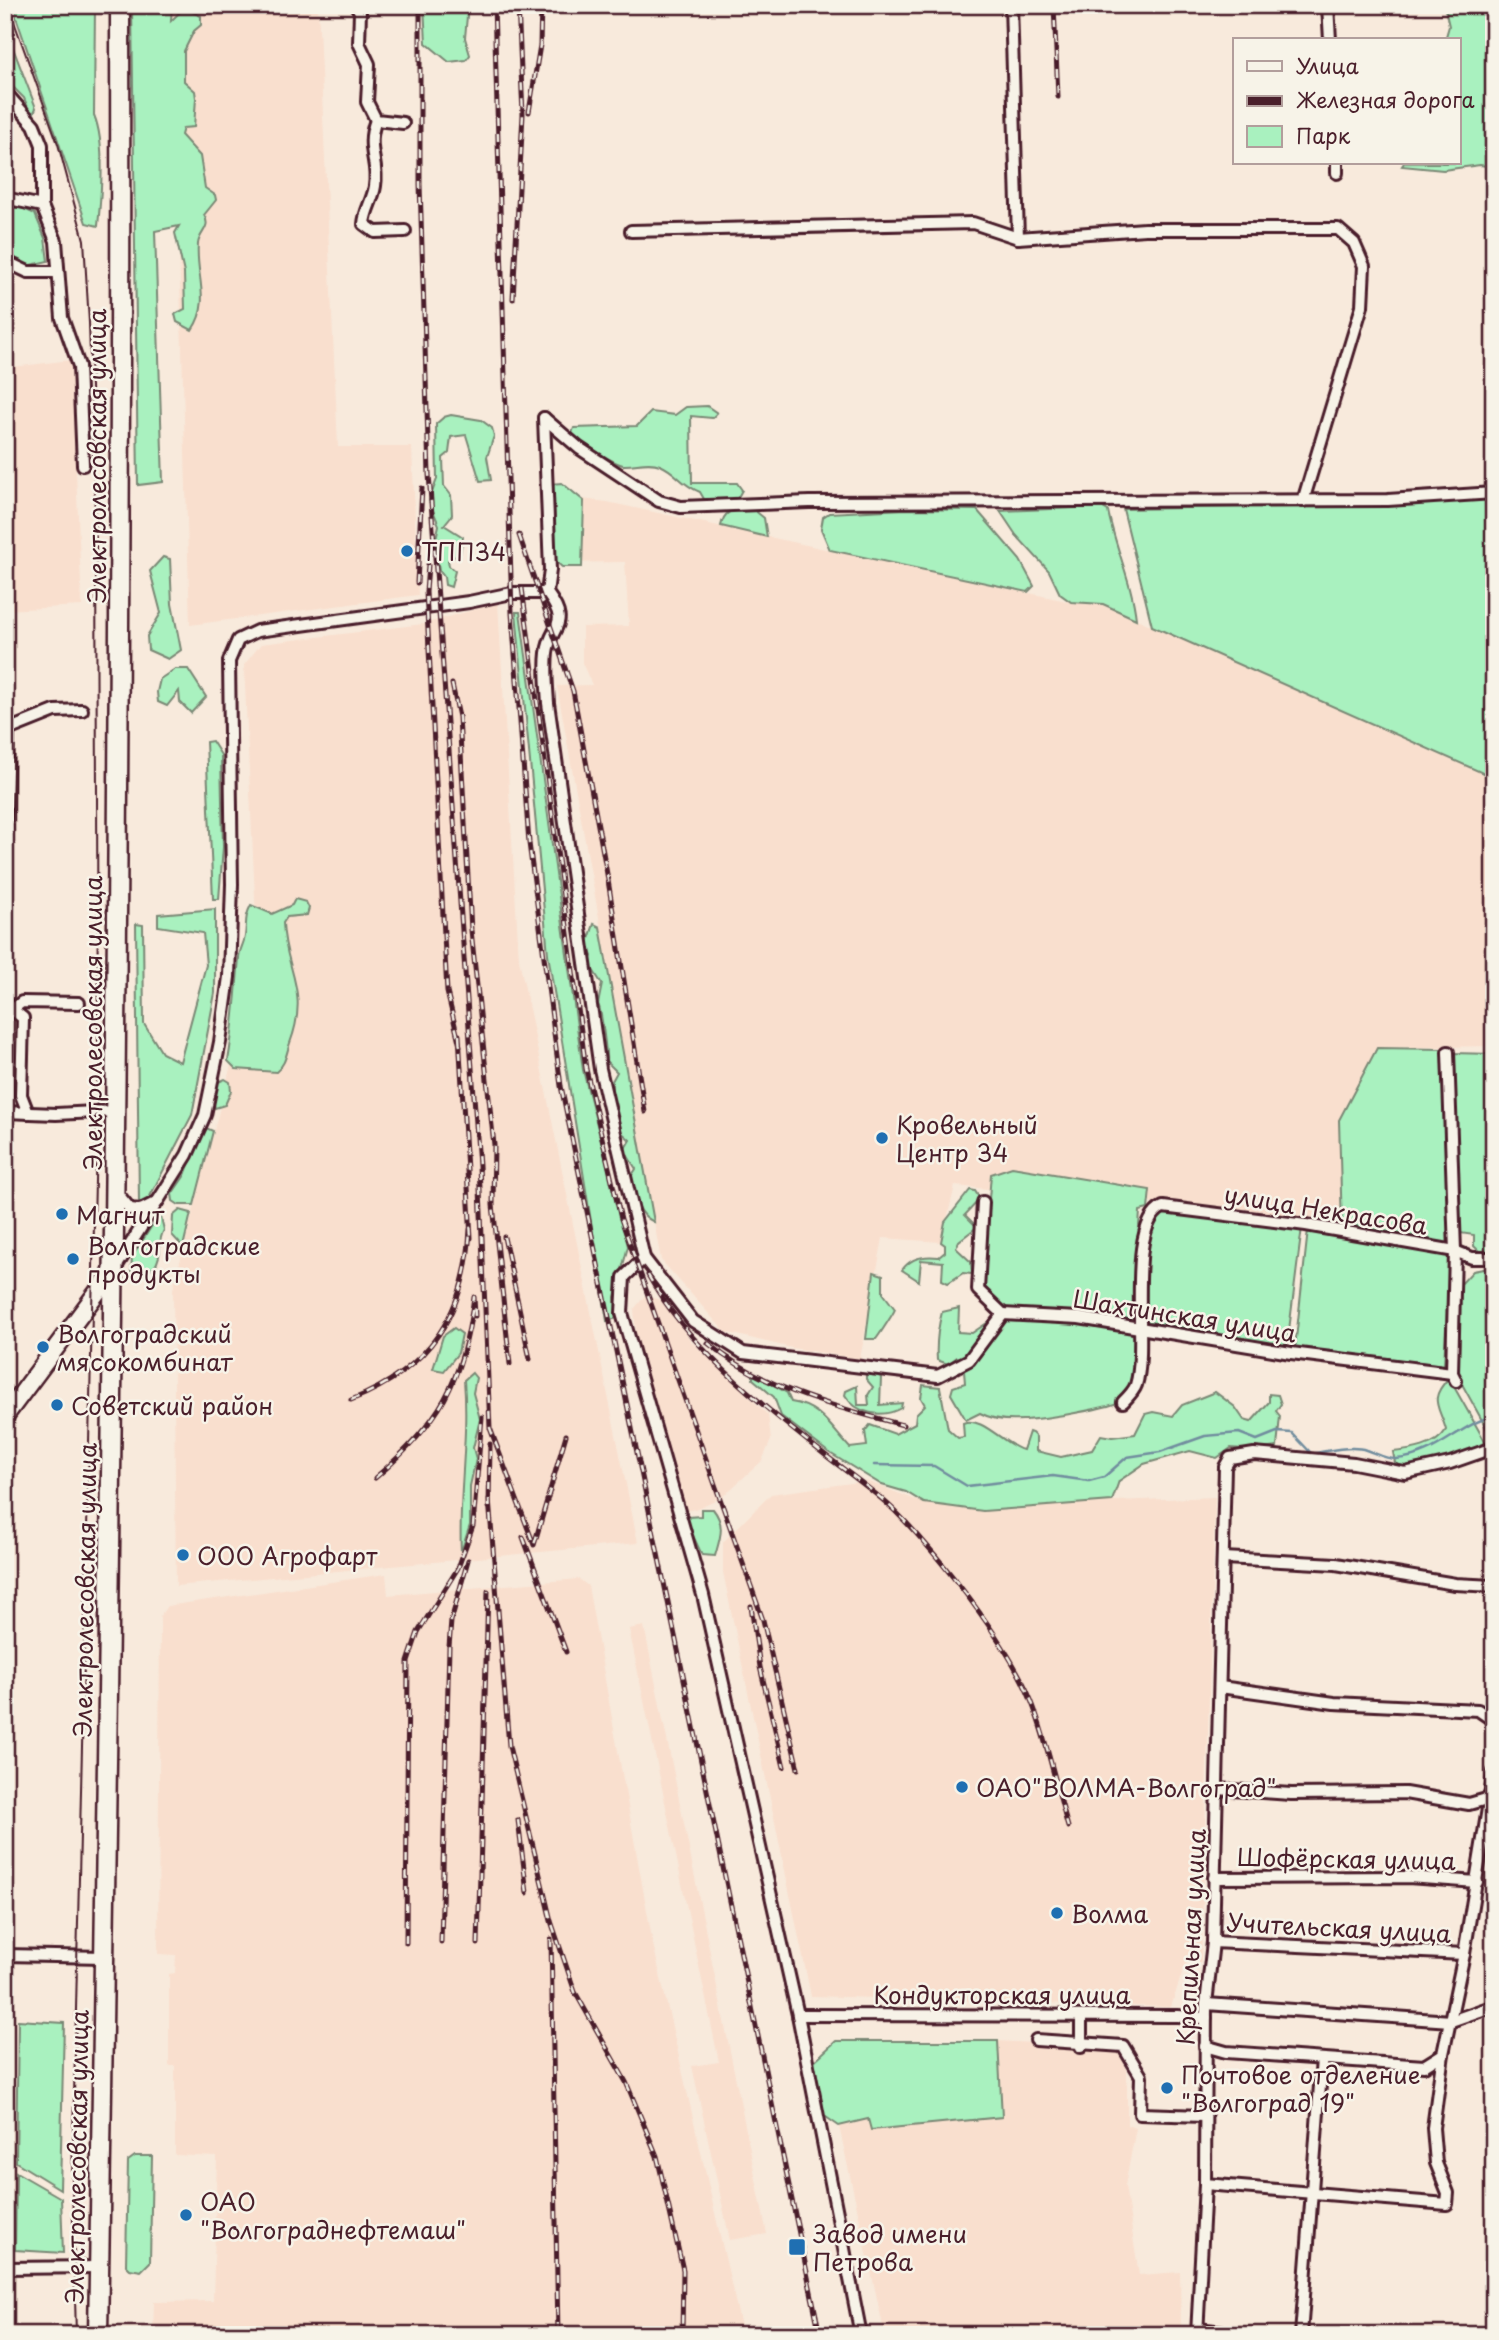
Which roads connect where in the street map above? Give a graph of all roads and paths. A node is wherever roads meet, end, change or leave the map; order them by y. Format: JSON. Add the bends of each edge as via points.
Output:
{"nodes":[{"id":1,"x":120,"y":5,"type":"edge"},
{"id":2,"x":356,"y":5,"type":"edge"},
{"id":3,"x":1011,"y":5,"type":"edge"},
{"id":4,"x":1328,"y":5,"type":"edge"},
{"id":5,"x":1330,"y":38,"type":"edge"},
{"id":6,"x":5,"y":92,"type":"edge"},
{"id":7,"x":376,"y":120,"type":"junction"},
{"id":8,"x":403,"y":123,"type":"dead end"},
{"id":9,"x":5,"y":198,"type":"edge"},
{"id":10,"x":42,"y":206,"type":"junction"},
{"id":11,"x":631,"y":231,"type":"dead end"},
{"id":12,"x":405,"y":232,"type":"dead end"},
{"id":13,"x":1018,"y":238,"type":"junction"},
{"id":14,"x":5,"y":261,"type":"edge"},
{"id":15,"x":58,"y":272,"type":"junction"},
{"id":16,"x":83,"y":465,"type":"dead end"},
{"id":17,"x":1494,"y":493,"type":"edge"},
{"id":18,"x":1303,"y":501,"type":"junction"},
{"id":19,"x":547,"y":593,"type":"junction"},
{"id":20,"x":82,"y":710,"type":"dead end"},
{"id":21,"x":6,"y":731,"type":"edge"},
{"id":22,"x":5,"y":845,"type":"edge"},
{"id":23,"x":79,"y":1003,"type":"dead end"},
{"id":24,"x":8,"y":1008,"type":"edge"},
{"id":25,"x":1448,"y":1052,"type":"dead end"},
{"id":26,"x":7,"y":1109,"type":"edge"},
{"id":27,"x":115,"y":1111,"type":"junction"},
{"id":28,"x":28,"y":1113,"type":"junction"},
{"id":29,"x":117,"y":1193,"type":"junction"},
{"id":30,"x":157,"y":1202,"type":"junction"},
{"id":31,"x":983,"y":1202,"type":"dead end"},
{"id":32,"x":1455,"y":1251,"type":"junction"},
{"id":33,"x":644,"y":1258,"type":"junction"},
{"id":34,"x":1494,"y":1258,"type":"edge"},
{"id":35,"x":113,"y":1271,"type":"junction"},
{"id":36,"x":1003,"y":1314,"type":"junction"},
{"id":37,"x":1139,"y":1329,"type":"junction"},
{"id":38,"x":1123,"y":1402,"type":"dead end"},
{"id":39,"x":5,"y":1416,"type":"edge"},
{"id":40,"x":1492,"y":1446,"type":"edge"},
{"id":41,"x":1224,"y":1558,"type":"junction"},
{"id":42,"x":1494,"y":1586,"type":"edge"},
{"id":43,"x":1220,"y":1687,"type":"junction"},
{"id":44,"x":1494,"y":1721,"type":"edge"},
{"id":45,"x":1494,"y":1772,"type":"edge"},
{"id":46,"x":1217,"y":1789,"type":"junction"},
{"id":47,"x":1490,"y":1798,"type":"junction"},
{"id":48,"x":1214,"y":1878,"type":"junction"},
{"id":49,"x":1477,"y":1882,"type":"junction"},
{"id":50,"x":1213,"y":1942,"type":"junction"},
{"id":51,"x":1464,"y":1954,"type":"junction"},
{"id":52,"x":5,"y":1955,"type":"edge"},
{"id":53,"x":104,"y":1957,"type":"junction"},
{"id":54,"x":1206,"y":2004,"type":"junction"},
{"id":55,"x":1494,"y":2006,"type":"edge"},
{"id":56,"x":798,"y":2015,"type":"junction"},
{"id":57,"x":1081,"y":2015,"type":"junction"},
{"id":58,"x":1206,"y":2018,"type":"junction"},
{"id":59,"x":1451,"y":2021,"type":"junction"},
{"id":60,"x":1036,"y":2040,"type":"dead end"},
{"id":61,"x":1081,"y":2045,"type":"junction"},
{"id":62,"x":1205,"y":2046,"type":"junction"},
{"id":63,"x":1443,"y":2054,"type":"junction"},
{"id":64,"x":1322,"y":2059,"type":"junction"},
{"id":65,"x":1204,"y":2116,"type":"junction"},
{"id":66,"x":1205,"y":2185,"type":"junction"},
{"id":67,"x":1311,"y":2195,"type":"junction"},
{"id":68,"x":99,"y":2267,"type":"junction"},
{"id":69,"x":5,"y":2268,"type":"edge"},
{"id":70,"x":1198,"y":2332,"type":"edge"},
{"id":71,"x":98,"y":2335,"type":"edge"},
{"id":72,"x":861,"y":2335,"type":"edge"},
{"id":73,"x":1249,"y":2335,"type":"edge"},
{"id":74,"x":1301,"y":2335,"type":"edge"}],
"edges":[{"from":1,"to":27,"type":"main road","name":"Электролесовская улица","via":[[122,480]]},
{"from":2,"to":7,"type":"street","via":[[359,43],[369,64],[367,102]]},
{"from":3,"to":13,"type":"street"},
{"from":4,"to":5,"type":"street"},
{"from":6,"to":10,"type":"street","via":[[34,125],[41,145]]},
{"from":7,"to":8,"type":"street"},
{"from":7,"to":12,"type":"street","via":[[370,136],[375,187],[364,224],[374,232]]},
{"from":9,"to":10,"type":"street"},
{"from":10,"to":15,"type":"street","via":[[56,241]]},
{"from":11,"to":13,"type":"street","via":[[973,223]]},
{"from":13,"to":18,"type":"street","via":[[1145,229],[1338,229],[1354,243],[1364,266],[1363,306]]},
{"from":14,"to":15,"type":"street","via":[[28,272]]},
{"from":15,"to":16,"type":"street","via":[[62,318],[79,366]]},
{"from":17,"to":18,"type":"street"},
{"from":18,"to":19,"type":"street","via":[[809,502],[681,508],[636,486],[544,418]]},
{"from":19,"to":30,"type":"street","via":[[512,593],[257,631],[238,640],[229,662],[229,977],[205,1115],[187,1155]]},
{"from":19,"to":33,"type":"street","via":[[558,608],[559,628],[547,651],[548,703],[600,1069]]},
{"from":20,"to":21,"type":"street","via":[[55,711]]},
{"from":21,"to":22,"type":"street"},
{"from":23,"to":24,"type":"street","via":[[22,1002]]},
{"from":24,"to":28,"type":"street","via":[[23,1018],[22,1095]]},
{"from":25,"to":32,"type":"street"},
{"from":26,"to":28,"type":"street"},
{"from":27,"to":28,"type":"street"},
{"from":27,"to":29,"type":"main road","name":"Электролесовская улица"},
{"from":29,"to":30,"type":"street","via":[[130,1209],[141,1210]]},
{"from":29,"to":35,"type":"main road","name":"Электролесовская улица"},
{"from":30,"to":35,"type":"street"},
{"from":31,"to":36,"type":"street","via":[[978,1290]]},
{"from":32,"to":34,"type":"street","name":"улица Некрасова","via":[[1472,1258]]},
{"from":32,"to":37,"type":"street","name":"улица Некрасова","via":[[1163,1207],[1152,1212],[1144,1229]]},
{"from":32,"to":37,"type":"street","name":"Шахтинская улица","via":[[1454,1377]]},
{"from":33,"to":36,"type":"street","via":[[693,1321],[743,1353],[938,1376],[968,1360]]},
{"from":33,"to":56,"type":"street","via":[[624,1277],[622,1313],[704,1595]]},
{"from":35,"to":39,"type":"street"},
{"from":35,"to":53,"type":"main road","name":"Электролесовская улица"},
{"from":36,"to":37,"type":"street","name":"Шахтинская улица","via":[[1080,1318]]},
{"from":37,"to":38,"type":"street","via":[[1142,1354],[1136,1387]]},
{"from":40,"to":41,"type":"street","name":"Крепильная улица","via":[[1450,1463],[1405,1473],[1354,1463],[1254,1454],[1230,1458],[1223,1488]]},
{"from":41,"to":42,"type":"street","via":[[1336,1564]]},
{"from":41,"to":43,"type":"street","name":"Крепильная улица"},
{"from":43,"to":44,"type":"street","via":[[1334,1703],[1478,1710]]},
{"from":43,"to":46,"type":"street","name":"Крепильная улица"},
{"from":45,"to":47,"type":"street"},
{"from":46,"to":47,"type":"street","via":[[1405,1793],[1469,1804]]},
{"from":46,"to":48,"type":"street","name":"Крепильная улица"},
{"from":47,"to":49,"type":"street"},
{"from":48,"to":49,"type":"street","name":"Шофёрская улица","via":[[1408,1877]]},
{"from":48,"to":50,"type":"street","name":"Крепильная улица"},
{"from":49,"to":51,"type":"street"},
{"from":50,"to":51,"type":"street","name":"Учительская улица"},
{"from":50,"to":54,"type":"street","name":"Крепильная улица"},
{"from":51,"to":59,"type":"street"},
{"from":52,"to":53,"type":"street"},
{"from":53,"to":68,"type":"main road","name":"Электролесовская улица"},
{"from":54,"to":58,"type":"street","name":"Крепильная улица"},
{"from":54,"to":59,"type":"street"},
{"from":55,"to":59,"type":"street"},
{"from":56,"to":57,"type":"street","name":"Кондукторская улица"},
{"from":56,"to":72,"type":"street"},
{"from":57,"to":58,"type":"street","name":"Кондукторская улица"},
{"from":57,"to":61,"type":"street"},
{"from":58,"to":62,"type":"street","name":"Крепильная улица"},
{"from":59,"to":63,"type":"street"},
{"from":60,"to":61,"type":"street"},
{"from":61,"to":65,"type":"street","via":[[1124,2046],[1141,2076],[1140,2114]]},
{"from":62,"to":64,"type":"street","via":[[1226,2052]]},
{"from":62,"to":65,"type":"street","name":"Крепильная улица"},
{"from":63,"to":64,"type":"street","via":[[1424,2066]]},
{"from":63,"to":67,"type":"street","via":[[1433,2128],[1447,2204]]},
{"from":64,"to":67,"type":"street"},
{"from":65,"to":66,"type":"street","name":"Крепильная улица"},
{"from":66,"to":67,"type":"street"},
{"from":66,"to":70,"type":"street","name":"Крепильная улица"},
{"from":67,"to":74,"type":"street"},
{"from":68,"to":69,"type":"street"},
{"from":68,"to":71,"type":"main road","name":"Электролесовская улица"},
{"from":70,"to":73,"type":"street"}]}
